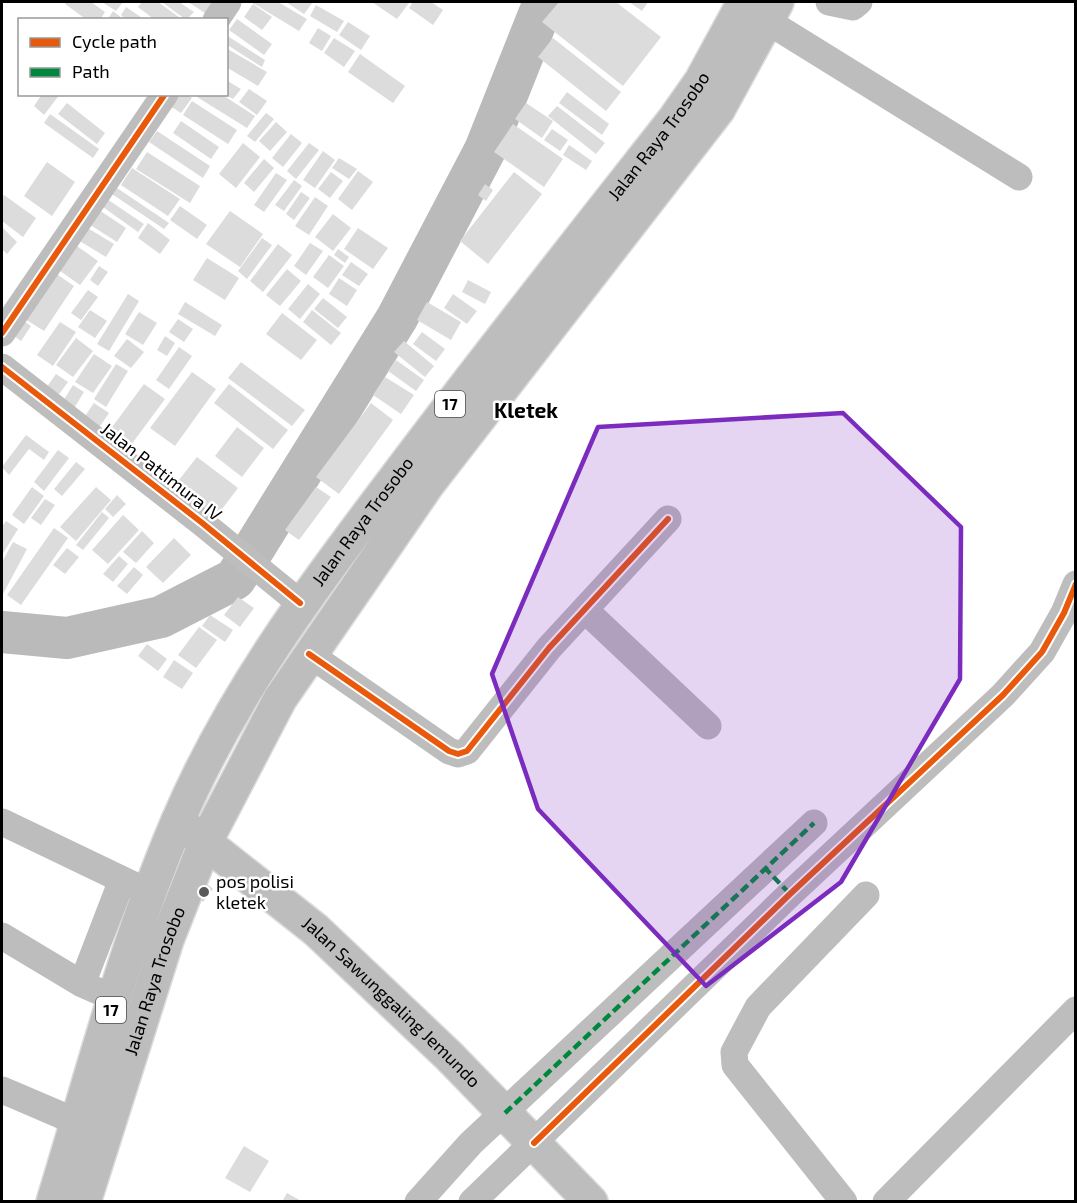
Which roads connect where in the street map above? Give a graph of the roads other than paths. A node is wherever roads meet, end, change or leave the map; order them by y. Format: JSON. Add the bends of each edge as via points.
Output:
{"nodes":[{"id":1,"x":228,"y":2,"type":"edge"},
{"id":2,"x":829,"y":2,"type":"edge"},
{"id":3,"x":859,"y":2,"type":"edge"},
{"id":4,"x":763,"y":8,"type":"edge"},
{"id":5,"x":217,"y":18,"type":"edge"},
{"id":6,"x":164,"y":96,"type":"edge"},
{"id":7,"x":1019,"y":177,"type":"dead end"},
{"id":8,"x":2,"y":333,"type":"edge"},
{"id":9,"x":7,"y":382,"type":"edge"},
{"id":10,"x":668,"y":519,"type":"dead end"},
{"id":11,"x":1076,"y":584,"type":"edge"},
{"id":12,"x":300,"y":603,"type":"junction"},
{"id":13,"x":585,"y":610,"type":"junction"},
{"id":14,"x":309,"y":654,"type":"junction"},
{"id":15,"x":708,"y":726,"type":"dead end"},
{"id":16,"x":178,"y":821,"type":"junction"},
{"id":17,"x":2,"y":822,"type":"edge"},
{"id":18,"x":814,"y":823,"type":"dead end"},
{"id":19,"x":206,"y":842,"type":"junction"},
{"id":20,"x":776,"y":880,"type":"junction"},
{"id":21,"x":136,"y":886,"type":"junction"},
{"id":22,"x":866,"y":895,"type":"dead end"},
{"id":23,"x":2,"y":936,"type":"edge"},
{"id":24,"x":82,"y":984,"type":"junction"},
{"id":25,"x":114,"y":998,"type":"junction"},
{"id":26,"x":1076,"y":1010,"type":"edge"},
{"id":27,"x":2,"y":1090,"type":"edge"},
{"id":28,"x":77,"y":1122,"type":"junction"},
{"id":29,"x":519,"y":1128,"type":"junction"},
{"id":30,"x":52,"y":1202,"type":"edge"},
{"id":31,"x":84,"y":1202,"type":"edge"},
{"id":32,"x":418,"y":1202,"type":"edge"},
{"id":33,"x":471,"y":1202,"type":"edge"},
{"id":34,"x":591,"y":1202,"type":"edge"},
{"id":35,"x":844,"y":1202,"type":"edge"},
{"id":36,"x":886,"y":1202,"type":"edge"}],
"edges":[{"from":1,"to":5,"type":"street"},
{"from":2,"to":3,"type":"street","via":[[853,7]]},
{"from":4,"to":7,"type":"street"},
{"from":4,"to":12,"type":"main road","name":"Jalan Raya Trosobo","number":"17","via":[[701,81],[487,355]]},
{"from":4,"to":14,"type":"main road","name":"Jalan Raya Trosobo","number":"17","via":[[718,110],[428,484]]},
{"from":6,"to":8,"type":"street"},
{"from":9,"to":12,"type":"street","name":"Jalan Pattimura IV","via":[[201,522]]},
{"from":10,"to":13,"type":"street"},
{"from":11,"to":20,"type":"street","via":[[1042,652],[1004,695]]},
{"from":12,"to":16,"type":"main road","name":"Jalan Raya Trosobo","number":"17","via":[[240,700]]},
{"from":13,"to":14,"type":"street","via":[[549,648],[467,751],[458,754]]},
{"from":13,"to":15,"type":"street"},
{"from":14,"to":19,"type":"main road","name":"Jalan Raya Trosobo","number":"17","via":[[238,775]]},
{"from":16,"to":19,"type":"main road","name":"Jalan Sawunggaling Jemundo"},
{"from":16,"to":21,"type":"main road","name":"Jalan Raya Trosobo","number":"17"},
{"from":17,"to":21,"type":"street"},
{"from":18,"to":20,"type":"street"},
{"from":19,"to":29,"type":"main road","name":"Jalan Sawunggaling Jemundo","via":[[316,930]]},
{"from":19,"to":31,"type":"main road","name":"Jalan Raya Trosobo","number":"17","via":[[167,940]]},
{"from":20,"to":29,"type":"street"},
{"from":20,"to":29,"type":"street"},
{"from":21,"to":24,"type":"street"},
{"from":21,"to":25,"type":"main road","name":"Jalan Raya Trosobo","number":"17"},
{"from":22,"to":35,"type":"street","via":[[758,1007],[734,1052],[735,1065]]},
{"from":23,"to":24,"type":"street"},
{"from":24,"to":25,"type":"street"},
{"from":25,"to":28,"type":"main road","name":"Jalan Raya Trosobo","number":"17"},
{"from":26,"to":36,"type":"street"},
{"from":27,"to":28,"type":"street"},
{"from":28,"to":30,"type":"main road","name":"Jalan Raya Trosobo","number":"17"},
{"from":29,"to":32,"type":"street","via":[[471,1143]]},
{"from":29,"to":33,"type":"street"},
{"from":29,"to":34,"type":"main road","name":"Jalan Sawunggaling Jemundo"}]}
